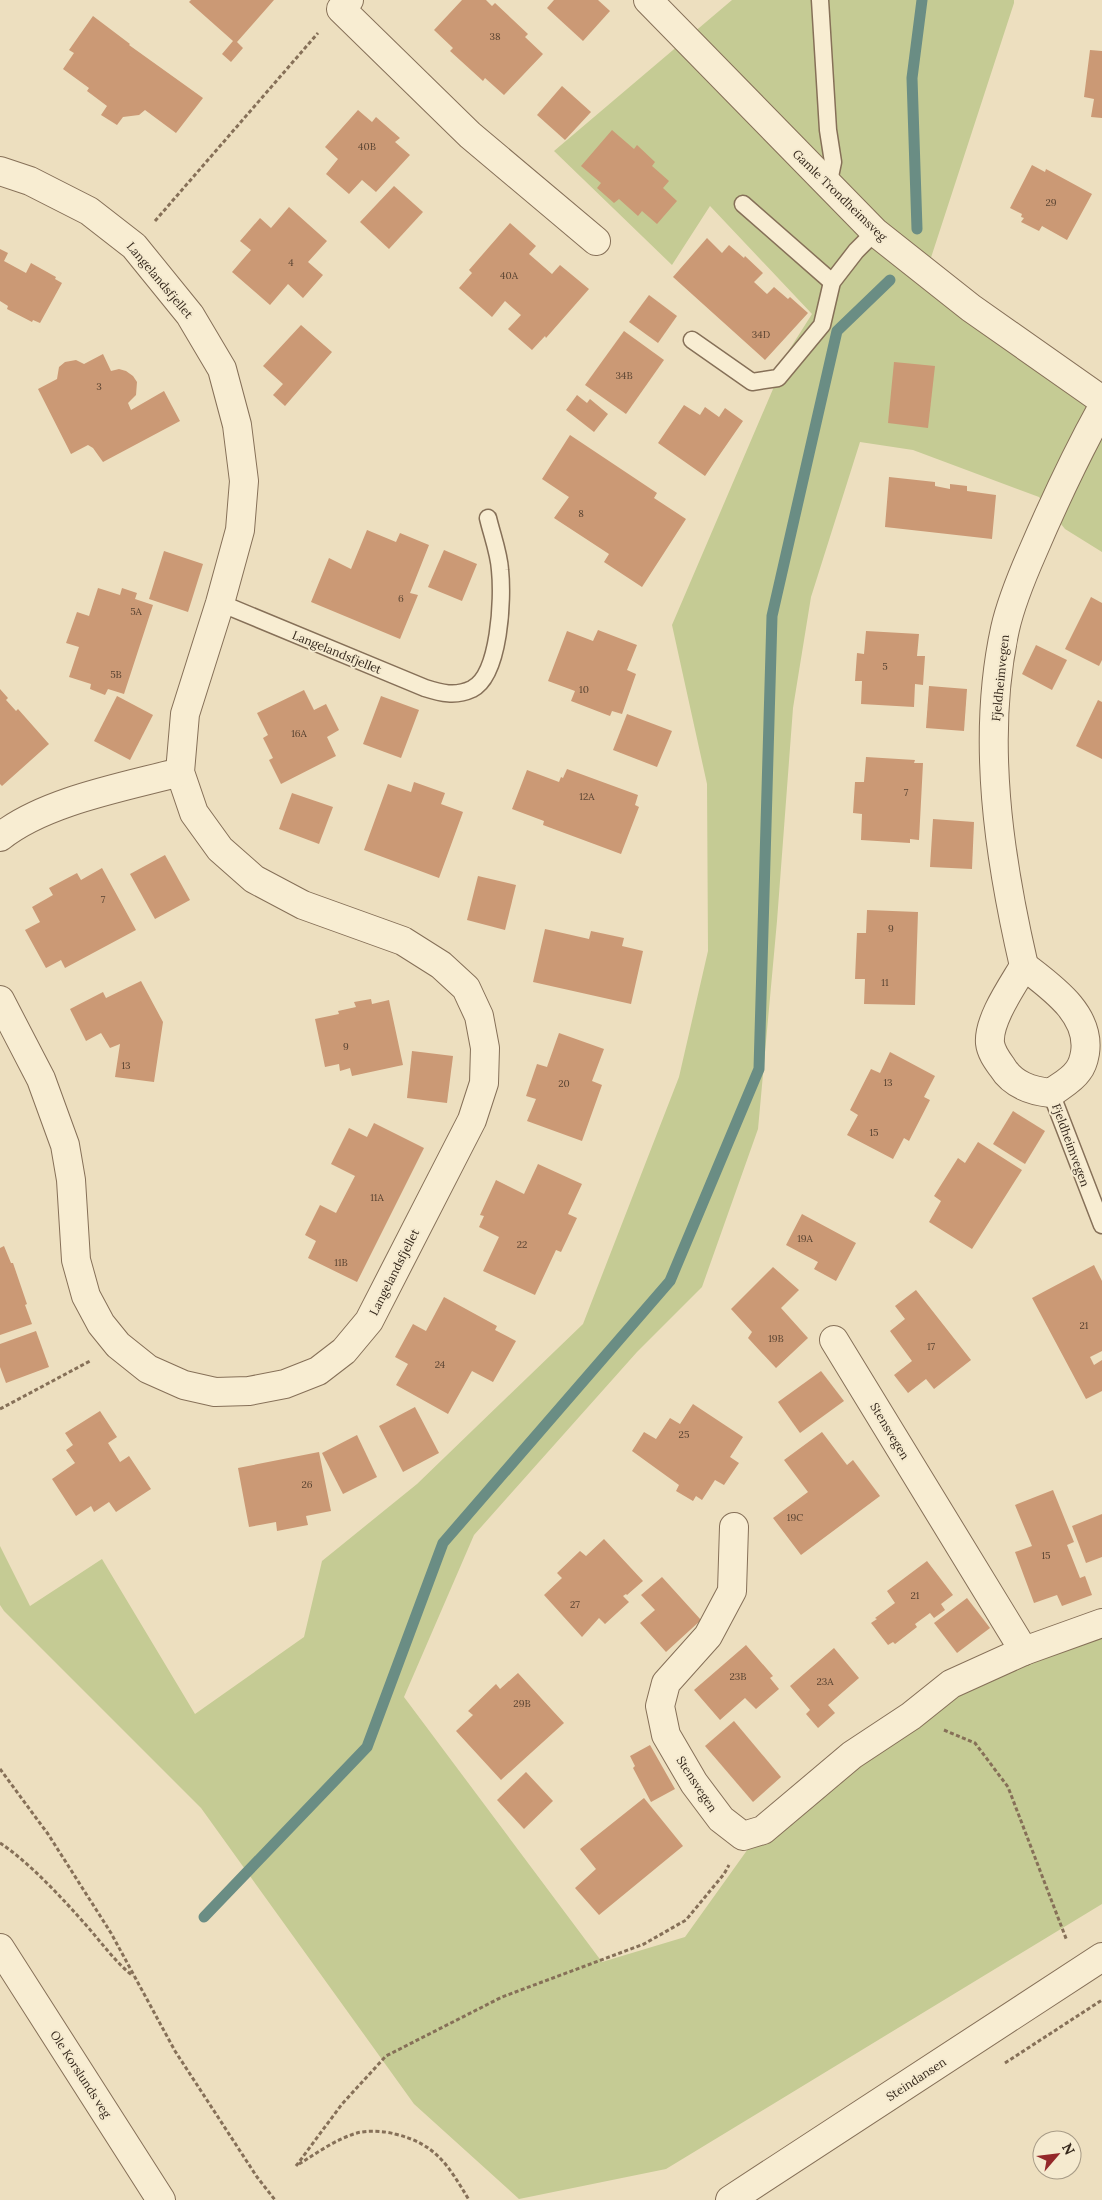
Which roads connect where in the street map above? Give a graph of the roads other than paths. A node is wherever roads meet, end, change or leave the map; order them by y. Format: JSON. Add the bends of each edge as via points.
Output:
{"nodes":[{"id":1,"x":648,"y":0,"type":"edge"},
{"id":2,"x":820,"y":0,"type":"edge"},
{"id":3,"x":345,"y":5,"type":"edge"},
{"id":4,"x":0,"y":171,"type":"edge"},
{"id":5,"x":828,"y":186,"type":"junction"},
{"id":6,"x":743,"y":204,"type":"dead end"},
{"id":7,"x":875,"y":232,"type":"junction"},
{"id":8,"x":596,"y":241,"type":"dead end"},
{"id":9,"x":832,"y":282,"type":"junction"},
{"id":10,"x":692,"y":340,"type":"dead end"},
{"id":11,"x":1102,"y":400,"type":"edge"},
{"id":12,"x":1102,"y":408,"type":"edge"},
{"id":13,"x":488,"y":518,"type":"dead end"},
{"id":14,"x":220,"y":603,"type":"junction"},
{"id":15,"x":180,"y":772,"type":"junction"},
{"id":16,"x":0,"y":837,"type":"edge"},
{"id":17,"x":1024,"y":966,"type":"junction"},
{"id":18,"x":0,"y":1000,"type":"edge"},
{"id":19,"x":1094,"y":1048,"type":"edge"},
{"id":20,"x":1051,"y":1093,"type":"junction"},
{"id":21,"x":1102,"y":1225,"type":"edge"},
{"id":22,"x":834,"y":1340,"type":"dead end"},
{"id":23,"x":734,"y":1527,"type":"dead end"},
{"id":24,"x":1102,"y":1623,"type":"edge"},
{"id":25,"x":1024,"y":1651,"type":"junction"},
{"id":26,"x":0,"y":1948,"type":"edge"},
{"id":27,"x":1102,"y":1957,"type":"edge"},
{"id":28,"x":161,"y":2200,"type":"edge"},
{"id":29,"x":730,"y":2200,"type":"edge"}],
"edges":[{"from":1,"to":5,"type":"street","name":"Gamle Trondheimsveg"},
{"from":2,"to":5,"type":"lane","via":[[833,162]]},
{"from":3,"to":8,"type":"street","via":[[470,135]]},
{"from":4,"to":14,"type":"street","name":"Langelandsfjellet","via":[[30,181],[89,211],[134,246],[190,315],[222,369],[237,425],[244,481],[240,530]]},
{"from":5,"to":7,"type":"street","name":"Gamle Trondheimsveg"},
{"from":6,"to":9,"type":"lane"},
{"from":7,"to":9,"type":"lane"},
{"from":7,"to":11,"type":"street","name":"Gamle Trondheimsveg","via":[[971,308]]},
{"from":9,"to":10,"type":"lane","via":[[822,325],[778,378],[752,382]]},
{"from":12,"to":17,"type":"street","name":"Fjeldheimvegen","via":[[1054,500],[1014,597],[999,664],[994,715],[996,785],[1013,915]]},
{"from":13,"to":14,"type":"lane","name":"Langelandsfjellet","via":[[500,569],[499,628],[490,665],[480,682],[456,694],[442,694],[424,688]]},
{"from":14,"to":15,"type":"street","name":"Langelandsfjellet","via":[[185,714]]},
{"from":15,"to":16,"type":"street","via":[[46,810]]},
{"from":15,"to":18,"type":"street","name":"Langelandsfjellet","via":[[194,813],[220,850],[254,879],[303,905],[402,941],[442,965],[466,988],[480,1016],[485,1048],[484,1083],[472,1120],[369,1321],[344,1351],[318,1371],[284,1384],[248,1391],[215,1392],[184,1385],[148,1369],[118,1345],[101,1324],[86,1296],[76,1260],[71,1180],[65,1145],[41,1079]]},
{"from":17,"to":19,"type":"street","name":"Fjeldheimvegen","via":[[1060,995],[1078,1017]]},
{"from":17,"to":20,"type":"street","name":"Fjeldheimvegen","via":[[991,1031],[990,1044],[994,1056],[1013,1080],[1023,1087]]},
{"from":19,"to":20,"type":"street","name":"Fjeldheimvegen","via":[[1071,1080]]},
{"from":20,"to":21,"type":"lane","name":"Fjeldheimvegen"},
{"from":22,"to":25,"type":"street","name":"Stensvegen"},
{"from":23,"to":25,"type":"street","name":"Stensvegen","via":[[732,1591],[708,1636],[666,1683],[660,1706],[666,1735],[694,1783],[721,1820],[743,1836],[763,1830],[852,1756],[951,1684]]},
{"from":24,"to":25,"type":"street"},
{"from":26,"to":28,"type":"street","name":"Ole Korslunds veg"},
{"from":27,"to":29,"type":"street","name":"Steindansen"}]}
